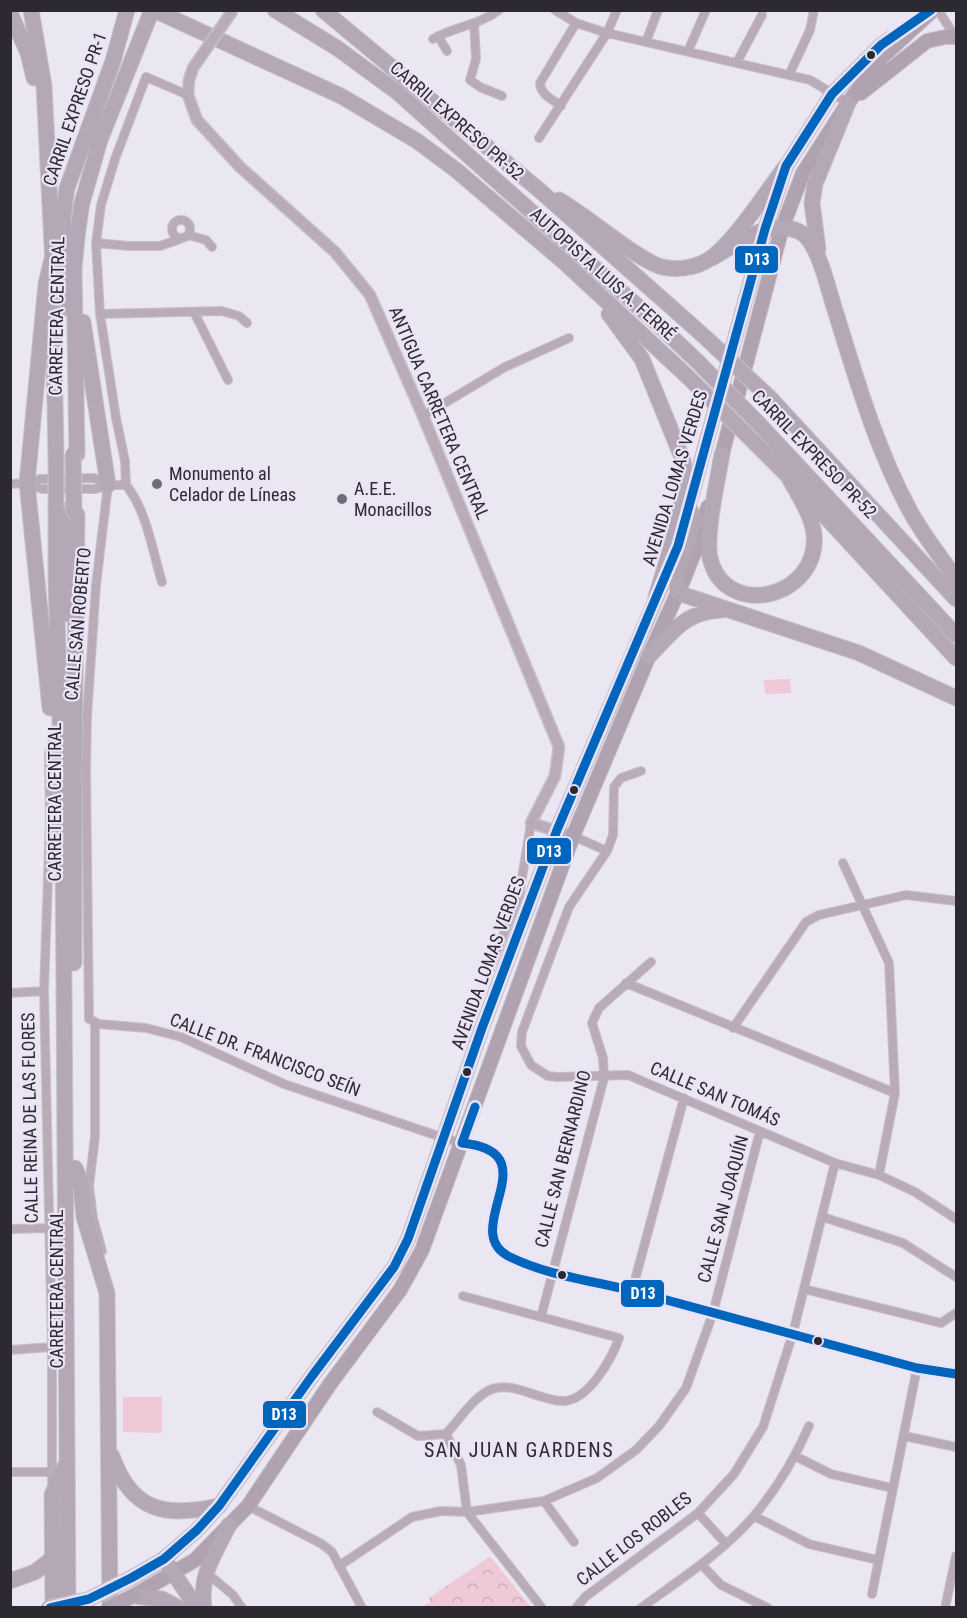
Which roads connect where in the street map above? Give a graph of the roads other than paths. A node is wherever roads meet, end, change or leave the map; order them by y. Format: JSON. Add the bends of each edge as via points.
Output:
{"nodes":[{"id":1,"x":31,"y":10,"type":"edge"},
{"id":2,"x":127,"y":10,"type":"edge"},
{"id":3,"x":140,"y":10,"type":"edge"},
{"id":4,"x":153,"y":10,"type":"edge"},
{"id":5,"x":168,"y":10,"type":"edge"},
{"id":6,"x":233,"y":10,"type":"edge"},
{"id":7,"x":275,"y":10,"type":"edge"},
{"id":8,"x":499,"y":10,"type":"edge"},
{"id":9,"x":555,"y":10,"type":"edge"},
{"id":10,"x":617,"y":10,"type":"edge"},
{"id":11,"x":658,"y":10,"type":"edge"},
{"id":12,"x":706,"y":10,"type":"edge"},
{"id":13,"x":814,"y":10,"type":"edge"},
{"id":14,"x":932,"y":10,"type":"edge"},
{"id":15,"x":939,"y":10,"type":"edge"},
{"id":16,"x":10,"y":13,"type":"edge"},
{"id":17,"x":326,"y":13,"type":"edge"},
{"id":18,"x":762,"y":15,"type":"dead end"},
{"id":19,"x":474,"y":23,"type":"junction"},
{"id":20,"x":576,"y":23,"type":"junction"},
{"id":21,"x":201,"y":31,"type":"junction"},
{"id":22,"x":607,"y":33,"type":"junction"},
{"id":23,"x":956,"y":37,"type":"edge"},
{"id":24,"x":130,"y":41,"type":"junction"},
{"id":25,"x":646,"y":42,"type":"junction"},
{"id":26,"x":447,"y":51,"type":"dead end"},
{"id":27,"x":688,"y":51,"type":"junction"},
{"id":28,"x":736,"y":62,"type":"junction"},
{"id":29,"x":789,"y":75,"type":"junction"},
{"id":30,"x":832,"y":94,"type":"junction"},
{"id":31,"x":188,"y":96,"type":"junction"},
{"id":32,"x":502,"y":96,"type":"dead end"},
{"id":33,"x":848,"y":103,"type":"junction"},
{"id":34,"x":561,"y":106,"type":"junction"},
{"id":35,"x":45,"y":124,"type":"junction"},
{"id":36,"x":539,"y":138,"type":"dead end"},
{"id":37,"x":786,"y":166,"type":"junction"},
{"id":38,"x":538,"y":189,"type":"junction"},
{"id":39,"x":782,"y":228,"type":"junction"},
{"id":40,"x":765,"y":229,"type":"junction"},
{"id":41,"x":96,"y":243,"type":"junction"},
{"id":42,"x":212,"y":247,"type":"dead end"},
{"id":43,"x":52,"y":255,"type":"junction"},
{"id":44,"x":712,"y":258,"type":"junction"},
{"id":45,"x":564,"y":262,"type":"junction"},
{"id":46,"x":820,"y":264,"type":"junction"},
{"id":47,"x":75,"y":268,"type":"junction"},
{"id":48,"x":195,"y":312,"type":"junction"},
{"id":49,"x":100,"y":314,"type":"junction"},
{"id":50,"x":246,"y":323,"type":"dead end"},
{"id":51,"x":569,"y":338,"type":"dead end"},
{"id":52,"x":228,"y":380,"type":"dead end"},
{"id":53,"x":423,"y":416,"type":"junction"},
{"id":54,"x":722,"y":454,"type":"junction"},
{"id":55,"x":68,"y":455,"type":"junction"},
{"id":56,"x":788,"y":476,"type":"junction"},
{"id":57,"x":27,"y":483,"type":"junction"},
{"id":58,"x":10,"y":484,"type":"edge"},
{"id":59,"x":108,"y":485,"type":"junction"},
{"id":60,"x":126,"y":485,"type":"junction"},
{"id":61,"x":689,"y":507,"type":"junction"},
{"id":62,"x":67,"y":512,"type":"junction"},
{"id":63,"x":957,"y":579,"type":"edge"},
{"id":64,"x":162,"y":582,"type":"dead end"},
{"id":65,"x":678,"y":593,"type":"junction"},
{"id":66,"x":656,"y":597,"type":"junction"},
{"id":67,"x":957,"y":599,"type":"edge"},
{"id":68,"x":730,"y":610,"type":"junction"},
{"id":69,"x":957,"y":635,"type":"edge"},
{"id":70,"x":649,"y":656,"type":"junction"},
{"id":71,"x":957,"y":657,"type":"edge"},
{"id":72,"x":957,"y":698,"type":"edge"},
{"id":73,"x":53,"y":740,"type":"junction"},
{"id":74,"x":642,"y":771,"type":"dead end"},
{"id":75,"x":531,"y":823,"type":"junction"},
{"id":76,"x":63,"y":830,"type":"junction"},
{"id":77,"x":557,"y":830,"type":"junction"},
{"id":78,"x":573,"y":836,"type":"junction"},
{"id":79,"x":607,"y":850,"type":"junction"},
{"id":80,"x":843,"y":863,"type":"dead end"},
{"id":81,"x":957,"y":902,"type":"edge"},
{"id":82,"x":861,"y":905,"type":"junction"},
{"id":83,"x":651,"y":962,"type":"dead end"},
{"id":84,"x":490,"y":968,"type":"dead end"},
{"id":85,"x":626,"y":983,"type":"junction"},
{"id":86,"x":44,"y":991,"type":"junction"},
{"id":87,"x":10,"y":993,"type":"edge"},
{"id":88,"x":92,"y":1020,"type":"junction"},
{"id":89,"x":733,"y":1028,"type":"junction"},
{"id":90,"x":604,"y":1077,"type":"junction"},
{"id":91,"x":895,"y":1093,"type":"junction"},
{"id":92,"x":684,"y":1098,"type":"junction"},
{"id":93,"x":760,"y":1131,"type":"junction"},
{"id":94,"x":444,"y":1138,"type":"junction"},
{"id":95,"x":465,"y":1144,"type":"junction"},
{"id":96,"x":835,"y":1163,"type":"junction"},
{"id":97,"x":75,"y":1168,"type":"junction"},
{"id":98,"x":879,"y":1175,"type":"junction"},
{"id":99,"x":823,"y":1217,"type":"junction"},
{"id":100,"x":957,"y":1219,"type":"edge"},
{"id":101,"x":48,"y":1227,"type":"junction"},
{"id":102,"x":10,"y":1229,"type":"edge"},
{"id":103,"x":552,"y":1272,"type":"junction"},
{"id":104,"x":957,"y":1277,"type":"edge"},
{"id":105,"x":804,"y":1289,"type":"junction"},
{"id":106,"x":632,"y":1291,"type":"junction"},
{"id":107,"x":107,"y":1293,"type":"junction"},
{"id":108,"x":463,"y":1296,"type":"dead end"},
{"id":109,"x":713,"y":1313,"type":"junction"},
{"id":110,"x":957,"y":1313,"type":"edge"},
{"id":111,"x":542,"y":1317,"type":"junction"},
{"id":112,"x":793,"y":1333,"type":"junction"},
{"id":113,"x":52,"y":1347,"type":"junction"},
{"id":114,"x":10,"y":1350,"type":"edge"},
{"id":115,"x":917,"y":1368,"type":"junction"},
{"id":116,"x":957,"y":1374,"type":"edge"},
{"id":117,"x":377,"y":1412,"type":"dead end"},
{"id":118,"x":809,"y":1426,"type":"dead end"},
{"id":119,"x":446,"y":1434,"type":"junction"},
{"id":120,"x":904,"y":1436,"type":"junction"},
{"id":121,"x":109,"y":1446,"type":"junction"},
{"id":122,"x":957,"y":1447,"type":"edge"},
{"id":123,"x":795,"y":1456,"type":"junction"},
{"id":124,"x":67,"y":1462,"type":"junction"},
{"id":125,"x":10,"y":1472,"type":"edge"},
{"id":126,"x":51,"y":1472,"type":"junction"},
{"id":127,"x":892,"y":1488,"type":"junction"},
{"id":128,"x":52,"y":1495,"type":"junction"},
{"id":129,"x":544,"y":1501,"type":"junction"},
{"id":130,"x":219,"y":1506,"type":"junction"},
{"id":131,"x":248,"y":1506,"type":"junction"},
{"id":132,"x":467,"y":1512,"type":"junction"},
{"id":133,"x":698,"y":1513,"type":"junction"},
{"id":134,"x":754,"y":1516,"type":"junction"},
{"id":135,"x":229,"y":1525,"type":"junction"},
{"id":136,"x":574,"y":1542,"type":"dead end"},
{"id":137,"x":726,"y":1544,"type":"junction"},
{"id":138,"x":957,"y":1556,"type":"edge"},
{"id":139,"x":52,"y":1559,"type":"junction"},
{"id":140,"x":164,"y":1559,"type":"junction"},
{"id":141,"x":878,"y":1560,"type":"junction"},
{"id":142,"x":701,"y":1564,"type":"junction"},
{"id":143,"x":339,"y":1566,"type":"junction"},
{"id":144,"x":174,"y":1573,"type":"junction"},
{"id":145,"x":955,"y":1575,"type":"edge"},
{"id":146,"x":214,"y":1579,"type":"dead end"},
{"id":147,"x":10,"y":1581,"type":"edge"},
{"id":148,"x":872,"y":1594,"type":"dead end"},
{"id":149,"x":134,"y":1596,"type":"junction"},
{"id":150,"x":48,"y":1608,"type":"edge"},
{"id":151,"x":53,"y":1608,"type":"edge"},
{"id":152,"x":68,"y":1608,"type":"edge"},
{"id":153,"x":78,"y":1608,"type":"edge"},
{"id":154,"x":109,"y":1608,"type":"edge"},
{"id":155,"x":179,"y":1608,"type":"edge"},
{"id":156,"x":197,"y":1608,"type":"edge"},
{"id":157,"x":204,"y":1608,"type":"edge"},
{"id":158,"x":242,"y":1608,"type":"edge"},
{"id":159,"x":362,"y":1608,"type":"edge"},
{"id":160,"x":542,"y":1608,"type":"edge"},
{"id":161,"x":576,"y":1608,"type":"edge"},
{"id":162,"x":641,"y":1608,"type":"edge"},
{"id":163,"x":768,"y":1608,"type":"edge"},
{"id":164,"x":945,"y":1608,"type":"edge"}],
"edges":[{"from":1,"to":35,"type":"highway","name":"CARRETERA CENTRAL","via":[[44,86]]},
{"from":2,"to":24,"type":"highway","name":"CARRIL EXPRESO PR-1"},
{"from":3,"to":24,"type":"highway"},
{"from":4,"to":21,"type":"highway","name":"AUTOPISTA LUIS A. FERRÉ"},
{"from":4,"to":24,"type":"highway","name":"CARRETERA CENTRAL"},
{"from":5,"to":21,"type":"highway"},
{"from":6,"to":31,"type":"street","bridge":true,"via":[[193,68]]},
{"from":7,"to":69,"type":"highway","name":"CARRIL EXPRESO PR-52","bridge":true,"via":[[337,48],[397,92],[661,327],[760,425]]},
{"from":8,"to":19,"type":"street"},
{"from":9,"to":20,"type":"street"},
{"from":10,"to":22,"type":"street"},
{"from":11,"to":25,"type":"street"},
{"from":12,"to":27,"type":"street"},
{"from":13,"to":29,"type":"street","via":[[810,30]]},
{"from":14,"to":30,"type":"main road","name":"AVENIDA LOMAS VERDES","via":[[880,45]]},
{"from":14,"to":33,"type":"main road","name":"AVENIDA LOMAS VERDES","via":[[891,47]]},
{"from":15,"to":23,"type":"street"},
{"from":16,"to":35,"type":"highway","via":[[28,53]]},
{"from":17,"to":38,"type":"highway","name":"AUTOPISTA LUIS A. FERRÉ"},
{"from":18,"to":28,"type":"street"},
{"from":19,"to":26,"type":"street","via":[[436,38]]},
{"from":19,"to":32,"type":"street","via":[[476,59],[470,80]]},
{"from":20,"to":22,"type":"street"},
{"from":20,"to":34,"type":"street","via":[[540,83],[545,94]]},
{"from":21,"to":45,"type":"highway","name":"AUTOPISTA LUIS A. FERRÉ","via":[[341,96],[417,141]]},
{"from":22,"to":25,"type":"street"},
{"from":22,"to":34,"type":"street"},
{"from":23,"to":33,"type":"main road","via":[[927,41]]},
{"from":24,"to":47,"type":"highway","name":"CARRETERA CENTRAL","via":[[127,68],[82,203]]},
{"from":24,"to":55,"type":"highway","name":"CARRIL EXPRESO PR-1","via":[[67,188],[63,216]]},
{"from":25,"to":27,"type":"street"},
{"from":27,"to":28,"type":"street"},
{"from":28,"to":29,"type":"street"},
{"from":29,"to":30,"type":"street","via":[[810,80]]},
{"from":30,"to":33,"type":"street"},
{"from":30,"to":37,"type":"main road","name":"AVENIDA LOMAS VERDES"},
{"from":31,"to":41,"type":"street","via":[[146,77],[101,205]]},
{"from":31,"to":53,"type":"street","name":"ANTIGUA CARRETERA CENTRAL","via":[[197,120],[240,167],[335,252],[370,295]]},
{"from":33,"to":39,"type":"main road","name":"AVENIDA LOMAS VERDES","via":[[803,172]]},
{"from":33,"to":46,"type":"highway","via":[[815,184],[812,213]]},
{"from":34,"to":36,"type":"street"},
{"from":35,"to":43,"type":"highway","name":"CARRETERA CENTRAL"},
{"from":37,"to":40,"type":"main road","name":"AVENIDA LOMAS VERDES"},
{"from":37,"to":44,"type":"highway"},
{"from":38,"to":44,"type":"highway","via":[[656,264],[693,267]]},
{"from":38,"to":67,"type":"highway","name":"AUTOPISTA LUIS A. FERRÉ","bridge":true,"via":[[770,398]]},
{"from":39,"to":40,"type":"highway"},
{"from":39,"to":46,"type":"highway","via":[[797,231],[810,240]]},
{"from":39,"to":54,"type":"main road","name":"AVENIDA LOMAS VERDES"},
{"from":40,"to":44,"type":"highway"},
{"from":40,"to":61,"type":"main road","name":"AVENIDA LOMAS VERDES"},
{"from":41,"to":42,"type":"street","via":[[160,246],[184,237],[206,240]]},
{"from":41,"to":49,"type":"street"},
{"from":43,"to":55,"type":"highway","name":"CARRETERA CENTRAL"},
{"from":43,"to":57,"type":"highway"},
{"from":45,"to":56,"type":"highway","name":"AUTOPISTA LUIS A. FERRÉ","bridge":true},
{"from":45,"to":66,"type":"highway","via":[[642,359],[683,460],[684,495]]},
{"from":46,"to":63,"type":"highway","via":[[886,460],[911,513]]},
{"from":47,"to":55,"type":"highway","name":"CARRETERA CENTRAL"},
{"from":47,"to":59,"type":"highway"},
{"from":48,"to":49,"type":"street"},
{"from":48,"to":50,"type":"street","via":[[222,311],[239,316]]},
{"from":48,"to":52,"type":"street"},
{"from":49,"to":60,"type":"street"},
{"from":51,"to":53,"type":"street","via":[[506,367]]},
{"from":53,"to":75,"type":"street","name":"ANTIGUA CARRETERA CENTRAL","via":[[559,747],[555,776]]},
{"from":54,"to":56,"type":"highway","via":[[709,552],[717,573],[742,593],[779,592],[798,579],[812,558],[812,527]]},
{"from":54,"to":65,"type":"main road","name":"AVENIDA LOMAS VERDES","via":[[695,551]]},
{"from":55,"to":62,"type":"highway","name":"CARRETERA CENTRAL","bridge":true},
{"from":55,"to":62,"type":"highway","name":"CARRETERA CENTRAL","bridge":true},
{"from":56,"to":71,"type":"highway","name":"AUTOPISTA LUIS A. FERRÉ"},
{"from":57,"to":58,"type":"street"},
{"from":57,"to":59,"type":"street","via":[[40,478],[94,478]]},
{"from":57,"to":73,"type":"highway"},
{"from":59,"to":60,"type":"street"},
{"from":59,"to":88,"type":"street","name":"CALLE SAN ROBERTO","via":[[87,716]]},
{"from":60,"to":64,"type":"street","via":[[140,509]]},
{"from":61,"to":65,"type":"highway","via":[[695,520],[676,576]]},
{"from":61,"to":66,"type":"main road","name":"AVENIDA LOMAS VERDES","via":[[678,546]]},
{"from":62,"to":76,"type":"highway","name":"CARRETERA CENTRAL","via":[[56,579]]},
{"from":62,"to":97,"type":"highway","name":"CARRETERA CENTRAL","via":[[74,770]]},
{"from":65,"to":68,"type":"highway"},
{"from":65,"to":70,"type":"main road","name":"AVENIDA LOMAS VERDES"},
{"from":66,"to":77,"type":"main road","name":"AVENIDA LOMAS VERDES"},
{"from":68,"to":70,"type":"highway","via":[[690,616]]},
{"from":68,"to":72,"type":"highway","via":[[860,653]]},
{"from":70,"to":78,"type":"main road","name":"AVENIDA LOMAS VERDES"},
{"from":73,"to":76,"type":"highway","via":[[57,824]]},
{"from":73,"to":86,"type":"street","name":"CALLE REINA DE LAS FLORES","via":[[49,754]]},
{"from":74,"to":79,"type":"street","name":"CALLE SAN TOMÁS","via":[[621,778],[614,787],[614,835]]},
{"from":75,"to":77,"type":"street"},
{"from":75,"to":84,"type":"street","via":[[519,896]]},
{"from":76,"to":124,"type":"highway","name":"CARRETERA CENTRAL"},
{"from":77,"to":78,"type":"street"},
{"from":77,"to":94,"type":"main road","name":"AVENIDA LOMAS VERDES"},
{"from":78,"to":79,"type":"street"},
{"from":78,"to":95,"type":"main road","name":"AVENIDA LOMAS VERDES"},
{"from":79,"to":90,"type":"street","name":"CALLE SAN TOMÁS","via":[[569,907],[526,1020],[521,1046],[531,1065],[548,1076]]},
{"from":80,"to":82,"type":"street"},
{"from":81,"to":82,"type":"street","via":[[906,896]]},
{"from":82,"to":89,"type":"street","via":[[806,922]]},
{"from":82,"to":91,"type":"street","via":[[890,963]]},
{"from":83,"to":85,"type":"street","name":"CALLE SAN BERNARDINO"},
{"from":85,"to":89,"type":"street"},
{"from":85,"to":90,"type":"street","name":"CALLE SAN BERNARDINO","via":[[599,1008],[592,1023],[603,1058]]},
{"from":86,"to":87,"type":"street"},
{"from":86,"to":101,"type":"street","name":"CALLE REINA DE LAS FLORES"},
{"from":88,"to":94,"type":"street","name":"CALLE DR. FRANCISCO SEÍN","via":[[181,1037],[284,1084]]},
{"from":88,"to":107,"type":"street","name":"CALLE SAN ROBERTO","via":[[95,1137],[89,1196],[104,1258]]},
{"from":89,"to":91,"type":"street"},
{"from":90,"to":92,"type":"street","name":"CALLE SAN TOMÁS","via":[[628,1075]]},
{"from":90,"to":103,"type":"street","name":"CALLE SAN BERNARDINO"},
{"from":91,"to":98,"type":"street"},
{"from":92,"to":93,"type":"street","name":"CALLE SAN TOMÁS"},
{"from":92,"to":106,"type":"street"},
{"from":93,"to":96,"type":"street","name":"CALLE SAN TOMÁS"},
{"from":93,"to":109,"type":"street","name":"CALLE SAN JOAQUÍN"},
{"from":94,"to":95,"type":"street","name":"CALLE DR. FRANCISCO SEÍN"},
{"from":94,"to":130,"type":"main road","name":"AVENIDA LOMAS VERDES","via":[[394,1267]]},
{"from":95,"to":103,"type":"street","name":"CALLE DR. FRANCISCO SEÍN","via":[[473,1143],[496,1155],[501,1163],[503,1173],[491,1235],[495,1244],[508,1256]]},
{"from":95,"to":131,"type":"main road","name":"AVENIDA LOMAS VERDES","via":[[408,1276]]},
{"from":96,"to":98,"type":"street","name":"CALLE SAN TOMÁS"},
{"from":96,"to":99,"type":"street","name":"CALLE LOS ROBLES"},
{"from":97,"to":107,"type":"highway","via":[[84,1216]]},
{"from":97,"to":153,"type":"highway","name":"CARRETERA CENTRAL"},
{"from":98,"to":100,"type":"street","name":"CALLE SAN TOMÁS"},
{"from":99,"to":104,"type":"street","via":[[903,1243]]},
{"from":99,"to":105,"type":"street","name":"CALLE LOS ROBLES"},
{"from":101,"to":102,"type":"street"},
{"from":101,"to":113,"type":"street","name":"CALLE REINA DE LAS FLORES"},
{"from":103,"to":106,"type":"street"},
{"from":103,"to":111,"type":"street","name":"CALLE SAN BERNARDINO"},
{"from":105,"to":110,"type":"street","via":[[941,1323]]},
{"from":105,"to":112,"type":"street","name":"CALLE LOS ROBLES"},
{"from":106,"to":109,"type":"street"},
{"from":107,"to":121,"type":"highway"},
{"from":108,"to":111,"type":"street"},
{"from":109,"to":112,"type":"street"},
{"from":109,"to":129,"type":"street","name":"CALLE SAN JOAQUÍN","via":[[686,1388],[659,1426],[636,1450],[597,1478]]},
{"from":111,"to":119,"type":"street","via":[[619,1338],[604,1371],[583,1393],[565,1401],[505,1386],[491,1389]]},
{"from":112,"to":115,"type":"street"},
{"from":112,"to":133,"type":"street","name":"CALLE LOS ROBLES","via":[[763,1427],[734,1474]]},
{"from":113,"to":114,"type":"street"},
{"from":113,"to":126,"type":"street","name":"CALLE REINA DE LAS FLORES"},
{"from":115,"to":116,"type":"street"},
{"from":115,"to":120,"type":"street"},
{"from":117,"to":119,"type":"street","via":[[418,1436]]},
{"from":118,"to":123,"type":"street"},
{"from":119,"to":132,"type":"street","via":[[461,1465]]},
{"from":120,"to":122,"type":"street"},
{"from":120,"to":127,"type":"street"},
{"from":121,"to":130,"type":"highway","via":[[122,1479],[148,1504],[185,1512]]},
{"from":121,"to":154,"type":"highway"},
{"from":123,"to":127,"type":"street","via":[[831,1474]]},
{"from":123,"to":134,"type":"street"},
{"from":124,"to":128,"type":"highway"},
{"from":124,"to":152,"type":"highway","name":"CARRETERA CENTRAL"},
{"from":125,"to":126,"type":"street"},
{"from":126,"to":128,"type":"street","name":"CALLE REINA DE LAS FLORES"},
{"from":127,"to":141,"type":"street"},
{"from":128,"to":139,"type":"highway"},
{"from":129,"to":132,"type":"street","name":"CALLE SAN JOAQUÍN"},
{"from":129,"to":136,"type":"street"},
{"from":130,"to":140,"type":"main road","name":"AVENIDA LOMAS VERDES"},
{"from":131,"to":135,"type":"main road","name":"AVENIDA LOMAS VERDES"},
{"from":131,"to":143,"type":"street","via":[[322,1544],[332,1552]]},
{"from":132,"to":143,"type":"street","name":"CALLE SAN JOAQUÍN","via":[[441,1511],[412,1517]]},
{"from":132,"to":160,"type":"street"},
{"from":133,"to":137,"type":"street"},
{"from":133,"to":161,"type":"street","name":"CALLE LOS ROBLES","via":[[585,1597]]},
{"from":134,"to":137,"type":"street"},
{"from":134,"to":141,"type":"street","via":[[809,1544]]},
{"from":135,"to":144,"type":"main road","name":"AVENIDA LOMAS VERDES","via":[[195,1560]]},
{"from":135,"to":157,"type":"highway","via":[[205,1572]]},
{"from":137,"to":142,"type":"street"},
{"from":138,"to":145,"type":"street"},
{"from":139,"to":147,"type":"highway","via":[[35,1572]]},
{"from":139,"to":151,"type":"highway"},
{"from":140,"to":144,"type":"highway"},
{"from":140,"to":150,"type":"main road","name":"AVENIDA LOMAS VERDES","bridge":true,"via":[[89,1599]]},
{"from":141,"to":148,"type":"street"},
{"from":142,"to":162,"type":"street"},
{"from":142,"to":163,"type":"street","via":[[721,1585]]},
{"from":143,"to":159,"type":"street"},
{"from":144,"to":149,"type":"main road","name":"AVENIDA LOMAS VERDES"},
{"from":144,"to":156,"type":"highway"},
{"from":145,"to":164,"type":"street"},
{"from":146,"to":158,"type":"street"},
{"from":149,"to":154,"type":"main road","name":"AVENIDA LOMAS VERDES","bridge":true},
{"from":149,"to":155,"type":"highway","via":[[162,1599]]}]}
